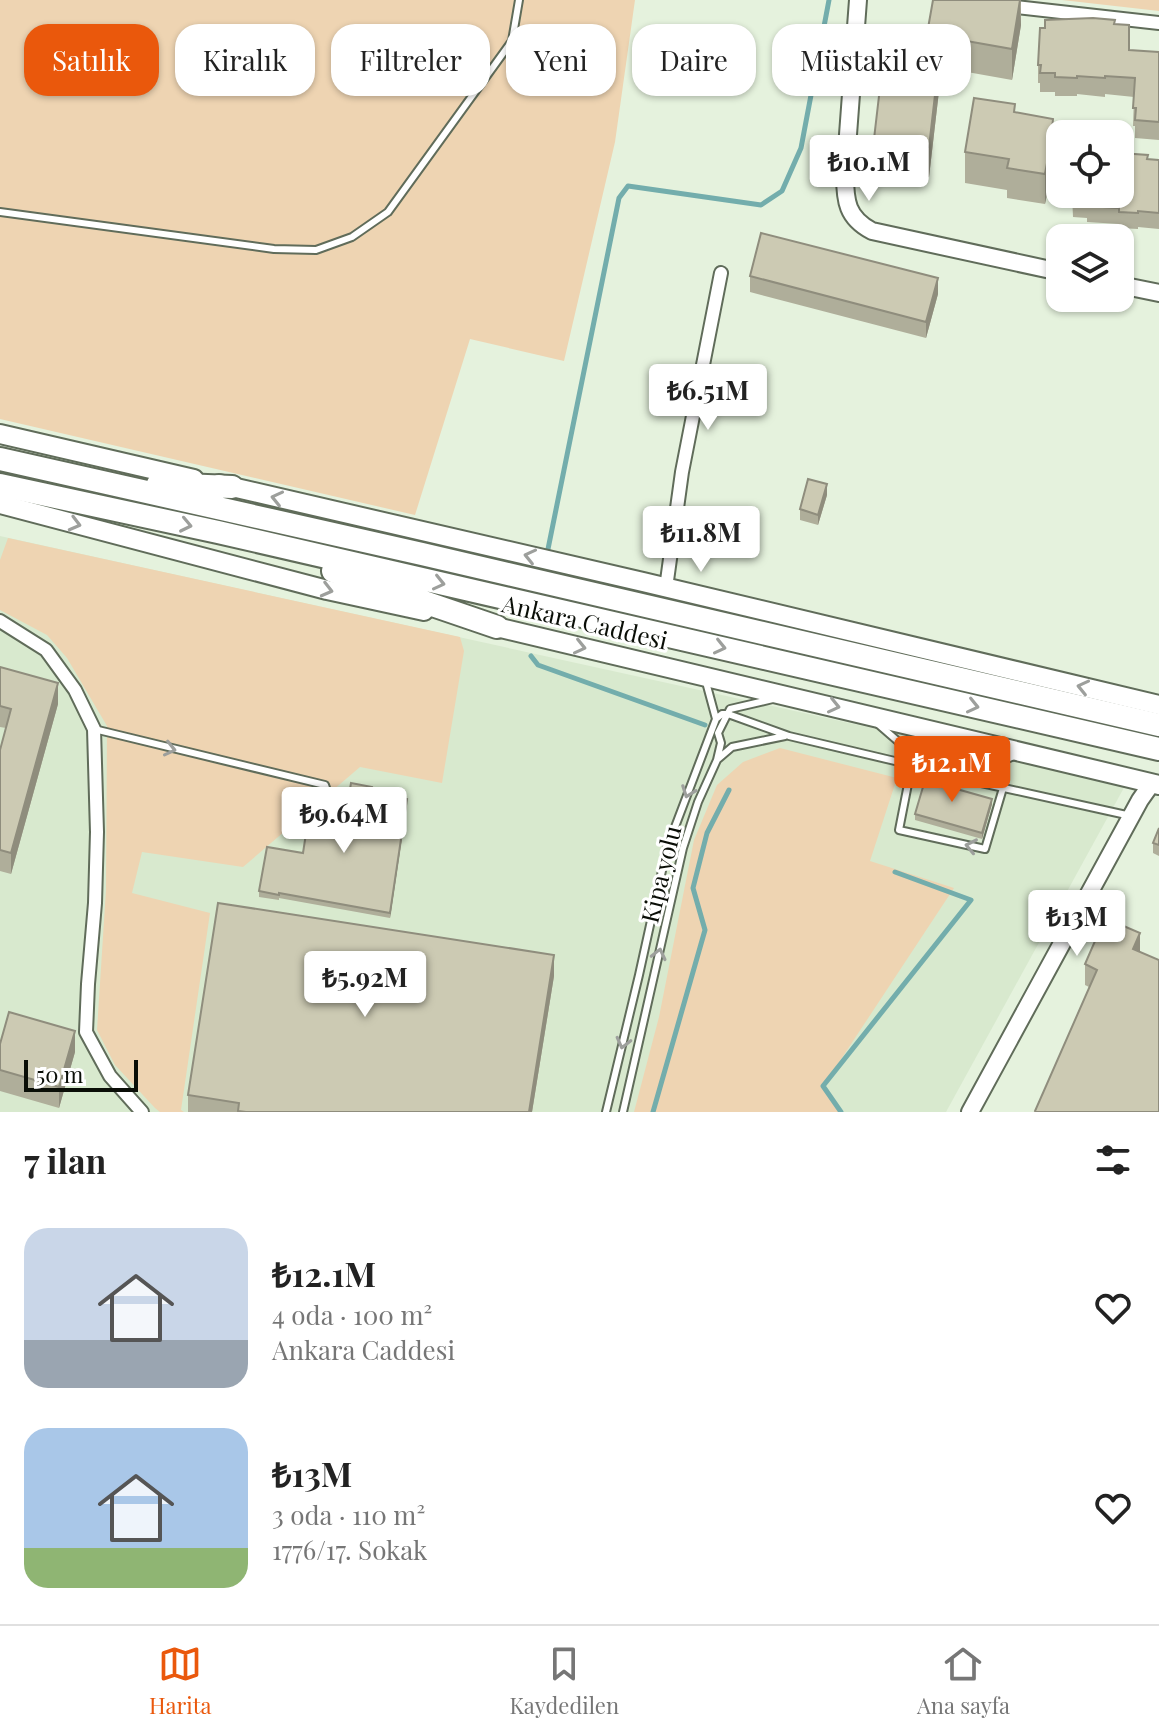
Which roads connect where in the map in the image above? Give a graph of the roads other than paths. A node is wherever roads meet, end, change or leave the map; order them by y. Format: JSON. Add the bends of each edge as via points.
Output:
{"nodes":[{"id":1,"x":519,"y":0,"type":"edge"},
{"id":2,"x":858,"y":0,"type":"edge"},
{"id":3,"x":993,"y":5,"type":"edge"},
{"id":4,"x":1159,"y":23,"type":"edge"},
{"id":5,"x":0,"y":212,"type":"edge"},
{"id":6,"x":1046,"y":269,"type":"edge"},
{"id":7,"x":721,"y":273,"type":"dead end"},
{"id":8,"x":1134,"y":288,"type":"edge"},
{"id":9,"x":1159,"y":293,"type":"edge"},
{"id":10,"x":0,"y":434,"type":"edge"},
{"id":11,"x":0,"y":459,"type":"edge"},
{"id":12,"x":97,"y":480,"type":"junction"},
{"id":13,"x":0,"y":485,"type":"edge"},
{"id":14,"x":232,"y":487,"type":"junction"},
{"id":15,"x":0,"y":504,"type":"edge"},
{"id":16,"x":218,"y":532,"type":"junction"},
{"id":17,"x":666,"y":588,"type":"junction"},
{"id":18,"x":0,"y":621,"type":"edge"},
{"id":19,"x":497,"y":627,"type":"junction"},
{"id":20,"x":702,"y":676,"type":"junction"},
{"id":21,"x":788,"y":696,"type":"junction"},
{"id":22,"x":1159,"y":705,"type":"edge"},
{"id":23,"x":728,"y":714,"type":"junction"},
{"id":24,"x":866,"y":714,"type":"junction"},
{"id":25,"x":716,"y":719,"type":"junction"},
{"id":26,"x":1159,"y":725,"type":"edge"},
{"id":27,"x":94,"y":729,"type":"junction"},
{"id":28,"x":789,"y":736,"type":"junction"},
{"id":29,"x":1159,"y":749,"type":"edge"},
{"id":30,"x":1023,"y":752,"type":"junction"},
{"id":31,"x":717,"y":760,"type":"junction"},
{"id":32,"x":898,"y":762,"type":"junction"},
{"id":33,"x":916,"y":766,"type":"junction"},
{"id":34,"x":963,"y":779,"type":"junction"},
{"id":35,"x":1155,"y":784,"type":"edge"},
{"id":36,"x":1003,"y":788,"type":"junction"},
{"id":37,"x":330,"y":799,"type":"dead end"},
{"id":38,"x":1131,"y":816,"type":"junction"},
{"id":39,"x":142,"y":1112,"type":"edge"},
{"id":40,"x":606,"y":1112,"type":"edge"},
{"id":41,"x":623,"y":1112,"type":"edge"},
{"id":42,"x":970,"y":1112,"type":"edge"}],
"edges":[{"from":1,"to":5,"type":"lane","via":[[512,41],[388,212],[352,237],[316,250],[274,249]]},
{"from":2,"to":6,"type":"street","via":[[845,197],[860,225]]},
{"from":3,"to":4,"type":"street"},
{"from":7,"to":17,"type":"street","via":[[682,472]]},
{"from":8,"to":9,"type":"street"},
{"from":10,"to":14,"type":"main road"},
{"from":11,"to":12,"type":"highway"},
{"from":12,"to":14,"type":"highway"},
{"from":12,"to":26,"type":"highway","name":"Ankara Caddesi"},
{"from":13,"to":16,"type":"highway","name":"Ankara Caddesi","one_way":true},
{"from":17,"to":14,"type":"main road","one_way":true},
{"from":15,"to":19,"type":"main road","name":"Ankara Caddesi","one_way":true,"via":[[327,590]]},
{"from":16,"to":19,"type":"highway"},
{"from":16,"to":29,"type":"highway","name":"Ankara Caddesi","one_way":true},
{"from":22,"to":17,"type":"main road","one_way":true},
{"from":18,"to":27,"type":"street","via":[[46,650],[75,690]]},
{"from":19,"to":20,"type":"main road","name":"Ankara Caddesi","one_way":true},
{"from":20,"to":21,"type":"main road","name":"Ankara Caddesi"},
{"from":20,"to":25,"type":"lane"},
{"from":21,"to":23,"type":"lane","via":[[730,709]]},
{"from":21,"to":24,"type":"main road","name":"Ankara Caddesi","one_way":true},
{"from":23,"to":25,"type":"lane"},
{"from":23,"to":28,"type":"lane"},
{"from":23,"to":31,"type":"lane","name":"Kipa yolu","via":[[718,733]]},
{"from":24,"to":30,"type":"main road","name":"Ankara Caddesi"},
{"from":24,"to":33,"type":"lane","via":[[908,750]]},
{"from":25,"to":40,"type":"lane","name":"Kipa yolu","one_way":true,"via":[[667,848]]},
{"from":27,"to":37,"type":"lane","one_way":true,"via":[[325,785]]},
{"from":27,"to":39,"type":"street","via":[[97,832],[86,1032],[110,1076]]},
{"from":28,"to":31,"type":"lane","via":[[732,747]]},
{"from":28,"to":32,"type":"lane"},
{"from":30,"to":34,"type":"lane"},
{"from":30,"to":35,"type":"main road","name":"Ankara Caddesi"},
{"from":41,"to":31,"type":"lane","name":"Kipa yolu","one_way":true,"via":[[683,848]]},
{"from":32,"to":33,"type":"lane"},
{"from":36,"to":32,"type":"lane","one_way":true,"via":[[985,849],[899,830],[909,779]]},
{"from":33,"to":34,"type":"lane"},
{"from":34,"to":36,"type":"lane"},
{"from":35,"to":38,"type":"street"},
{"from":36,"to":38,"type":"lane"},
{"from":38,"to":42,"type":"street"}]}
